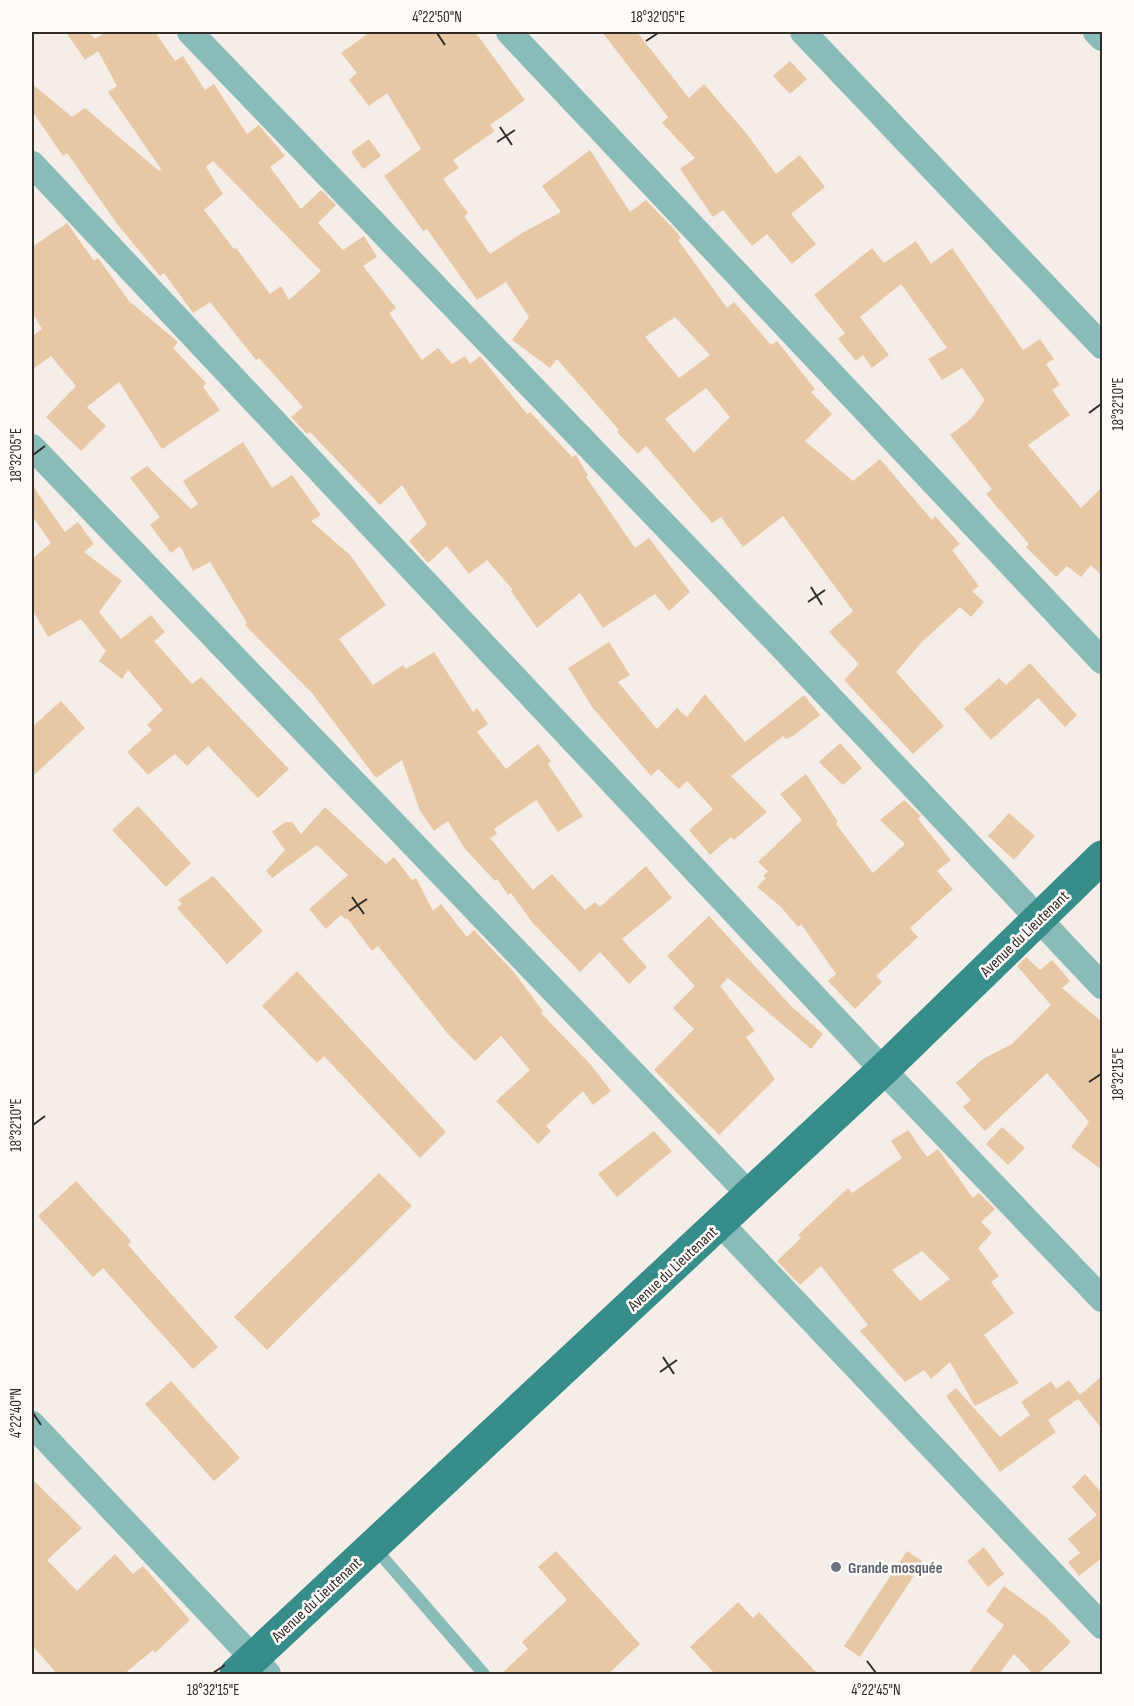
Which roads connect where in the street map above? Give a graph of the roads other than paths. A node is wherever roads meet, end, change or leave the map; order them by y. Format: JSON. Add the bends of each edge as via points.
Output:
{"nodes":[{"id":1,"x":190,"y":32,"type":"edge"},
{"id":2,"x":509,"y":32,"type":"edge"},
{"id":3,"x":803,"y":32,"type":"edge"},
{"id":4,"x":1096,"y":32,"type":"edge"},
{"id":5,"x":1102,"y":38,"type":"edge"},
{"id":6,"x":32,"y":164,"type":"edge"},
{"id":7,"x":1102,"y":346,"type":"edge"},
{"id":8,"x":32,"y":447,"type":"edge"},
{"id":9,"x":1102,"y":661,"type":"edge"},
{"id":10,"x":1102,"y":857,"type":"edge"},
{"id":11,"x":1039,"y":918,"type":"junction"},
{"id":12,"x":1102,"y":986,"type":"edge"},
{"id":13,"x":883,"y":1070,"type":"junction"},
{"id":14,"x":749,"y":1194,"type":"junction"},
{"id":15,"x":720,"y":1223,"type":"junction"},
{"id":16,"x":1102,"y":1299,"type":"edge"},
{"id":17,"x":32,"y":1424,"type":"edge"},
{"id":18,"x":373,"y":1546,"type":"junction"},
{"id":19,"x":1102,"y":1626,"type":"edge"},
{"id":20,"x":252,"y":1669,"type":"edge"},
{"id":21,"x":484,"y":1674,"type":"edge"}],
"edges":[{"from":1,"to":11,"type":"street"},
{"from":2,"to":9,"type":"street"},
{"from":3,"to":7,"type":"street"},
{"from":4,"to":5,"type":"street"},
{"from":6,"to":13,"type":"street"},
{"from":8,"to":14,"type":"street"},
{"from":10,"to":11,"type":"main road","name":"Avenue du Lieutenant"},
{"from":11,"to":12,"type":"street"},
{"from":11,"to":13,"type":"main road","name":"Avenue du Lieutenant"},
{"from":13,"to":14,"type":"main road","name":"Avenue du Lieutenant"},
{"from":13,"to":16,"type":"street"},
{"from":14,"to":15,"type":"main road","name":"Avenue du Lieutenant"},
{"from":15,"to":18,"type":"main road","name":"Avenue du Lieutenant"},
{"from":15,"to":19,"type":"street"},
{"from":17,"to":20,"type":"street"},
{"from":18,"to":20,"type":"main road","name":"Avenue du Lieutenant"},
{"from":18,"to":21,"type":"lane"}]}
